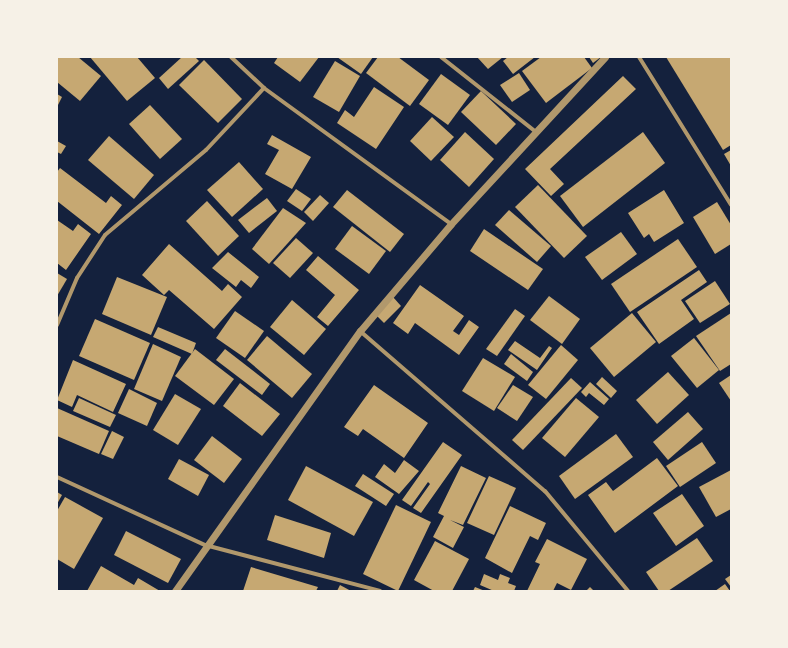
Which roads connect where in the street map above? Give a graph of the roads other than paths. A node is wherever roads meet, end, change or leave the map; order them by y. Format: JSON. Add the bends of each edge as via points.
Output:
{"nodes":[{"id":1,"x":231,"y":57,"type":"edge"},
{"id":2,"x":441,"y":57,"type":"edge"},
{"id":3,"x":605,"y":57,"type":"edge"},
{"id":4,"x":639,"y":57,"type":"edge"},
{"id":5,"x":264,"y":88,"type":"junction"},
{"id":6,"x":536,"y":132,"type":"junction"},
{"id":7,"x":731,"y":205,"type":"edge"},
{"id":8,"x":451,"y":224,"type":"junction"},
{"id":9,"x":57,"y":325,"type":"edge"},
{"id":10,"x":360,"y":331,"type":"junction"},
{"id":11,"x":57,"y":477,"type":"edge"},
{"id":12,"x":205,"y":545,"type":"junction"},
{"id":13,"x":175,"y":591,"type":"edge"},
{"id":14,"x":380,"y":591,"type":"edge"},
{"id":15,"x":628,"y":591,"type":"edge"}],
"edges":[{"from":1,"to":5,"type":"street"},
{"from":2,"to":6,"type":"street"},
{"from":3,"to":6,"type":"street"},
{"from":4,"to":7,"type":"street"},
{"from":5,"to":8,"type":"street"},
{"from":5,"to":9,"type":"street","via":[[206,150],[105,236],[77,278]]},
{"from":6,"to":8,"type":"street"},
{"from":8,"to":10,"type":"street"},
{"from":10,"to":12,"type":"street"},
{"from":10,"to":15,"type":"street","via":[[544,491]]},
{"from":11,"to":12,"type":"street"},
{"from":12,"to":13,"type":"street"},
{"from":12,"to":14,"type":"street"}]}
